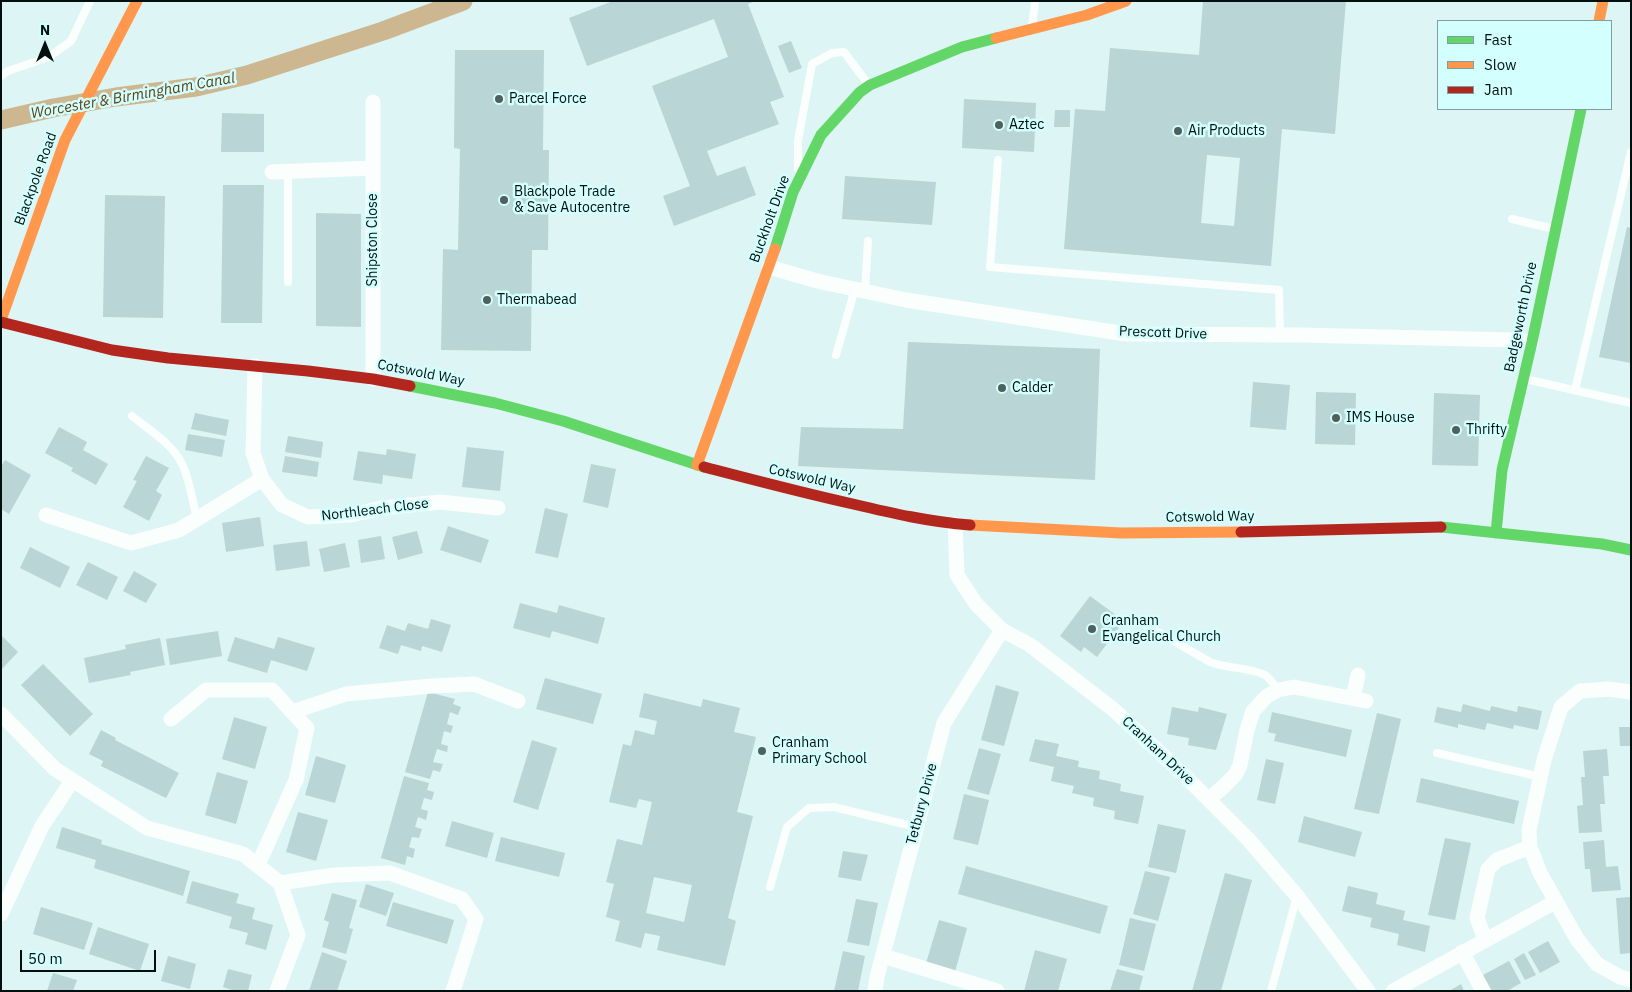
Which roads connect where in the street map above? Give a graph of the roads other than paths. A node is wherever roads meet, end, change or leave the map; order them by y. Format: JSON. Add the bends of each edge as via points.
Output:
{"nodes":[{"id":1,"x":90,"y":1,"type":"edge"},
{"id":2,"x":137,"y":1,"type":"edge"},
{"id":3,"x":1035,"y":1,"type":"edge"},
{"id":4,"x":1126,"y":1,"type":"edge"},
{"id":5,"x":1603,"y":1,"type":"edge"},
{"id":6,"x":1599,"y":20,"type":"edge"},
{"id":7,"x":1032,"y":29,"type":"junction"},
{"id":8,"x":1,"y":76,"type":"edge"},
{"id":9,"x":870,"y":86,"type":"junction"},
{"id":10,"x":373,"y":102,"type":"dead end"},
{"id":11,"x":1580,"y":110,"type":"edge"},
{"id":12,"x":1631,"y":152,"type":"edge"},
{"id":13,"x":998,"y":160,"type":"dead end"},
{"id":14,"x":373,"y":168,"type":"junction"},
{"id":15,"x":288,"y":171,"type":"junction"},
{"id":16,"x":272,"y":172,"type":"dead end"},
{"id":17,"x":798,"y":181,"type":"junction"},
{"id":18,"x":1512,"y":219,"type":"dead end"},
{"id":19,"x":1556,"y":229,"type":"junction"},
{"id":20,"x":868,"y":241,"type":"dead end"},
{"id":21,"x":769,"y":267,"type":"junction"},
{"id":22,"x":288,"y":282,"type":"dead end"},
{"id":23,"x":860,"y":290,"type":"junction"},
{"id":24,"x":1,"y":321,"type":"edge"},
{"id":25,"x":1280,"y":335,"type":"junction"},
{"id":26,"x":1532,"y":342,"type":"junction"},
{"id":27,"x":836,"y":355,"type":"dead end"},
{"id":28,"x":255,"y":366,"type":"junction"},
{"id":29,"x":1523,"y":378,"type":"junction"},
{"id":30,"x":373,"y":379,"type":"junction"},
{"id":31,"x":1575,"y":390,"type":"junction"},
{"id":32,"x":1631,"y":403,"type":"edge"},
{"id":33,"x":132,"y":416,"type":"dead end"},
{"id":34,"x":697,"y":465,"type":"junction"},
{"id":35,"x":262,"y":479,"type":"junction"},
{"id":36,"x":498,"y":508,"type":"dead end"},
{"id":37,"x":46,"y":516,"type":"dead end"},
{"id":38,"x":197,"y":519,"type":"junction"},
{"id":39,"x":955,"y":524,"type":"junction"},
{"id":40,"x":1496,"y":532,"type":"junction"},
{"id":41,"x":1631,"y":550,"type":"edge"},
{"id":42,"x":1146,"y":625,"type":"dead end"},
{"id":43,"x":1002,"y":630,"type":"junction"},
{"id":44,"x":1358,"y":675,"type":"dead end"},
{"id":45,"x":1278,"y":690,"type":"junction"},
{"id":46,"x":1631,"y":692,"type":"edge"},
{"id":47,"x":518,"y":701,"type":"dead end"},
{"id":48,"x":292,"y":712,"type":"junction"},
{"id":49,"x":1,"y":714,"type":"edge"},
{"id":50,"x":171,"y":719,"type":"dead end"},
{"id":51,"x":1437,"y":752,"type":"dead end"},
{"id":52,"x":1541,"y":777,"type":"junction"},
{"id":53,"x":72,"y":780,"type":"junction"},
{"id":54,"x":1209,"y":799,"type":"junction"},
{"id":55,"x":916,"y":827,"type":"junction"},
{"id":56,"x":1530,"y":848,"type":"junction"},
{"id":57,"x":258,"y":866,"type":"junction"},
{"id":58,"x":280,"y":883,"type":"junction"},
{"id":59,"x":770,"y":887,"type":"dead end"},
{"id":60,"x":1297,"y":896,"type":"junction"},
{"id":61,"x":1555,"y":902,"type":"junction"},
{"id":62,"x":1,"y":914,"type":"edge"},
{"id":63,"x":1485,"y":939,"type":"junction"},
{"id":64,"x":1462,"y":952,"type":"junction"},
{"id":65,"x":883,"y":956,"type":"junction"},
{"id":66,"x":1631,"y":980,"type":"edge"},
{"id":67,"x":277,"y":991,"type":"edge"},
{"id":68,"x":454,"y":991,"type":"edge"},
{"id":69,"x":875,"y":991,"type":"edge"},
{"id":70,"x":997,"y":991,"type":"edge"},
{"id":71,"x":1271,"y":991,"type":"edge"},
{"id":72,"x":1368,"y":991,"type":"edge"},
{"id":73,"x":1392,"y":991,"type":"edge"},
{"id":74,"x":1483,"y":991,"type":"edge"}],
"edges":[{"from":1,"to":8,"type":"lane","via":[[71,41],[50,57]]},
{"from":2,"to":24,"type":"main road","name":"Blackpole Road","via":[[65,140]]},
{"from":3,"to":7,"type":"lane"},
{"from":4,"to":7,"type":"main road","name":"Buckholt Drive"},
{"from":5,"to":6,"type":"main road"},
{"from":7,"to":9,"type":"main road","name":"Buckholt Drive","via":[[962,47]]},
{"from":9,"to":17,"type":"main road","name":"Buckholt Drive","via":[[860,92],[821,135]]},
{"from":9,"to":17,"type":"lane","via":[[844,52],[832,53],[812,64],[798,140]]},
{"from":10,"to":14,"type":"street","name":"Shipston Close"},
{"from":11,"to":19,"type":"main road","name":"Badgeworth Drive"},
{"from":12,"to":31,"type":"lane"},
{"from":13,"to":25,"type":"lane","via":[[990,268],[1280,290]]},
{"from":14,"to":15,"type":"street"},
{"from":14,"to":30,"type":"street","name":"Shipston Close"},
{"from":15,"to":16,"type":"street"},
{"from":15,"to":22,"type":"lane"},
{"from":17,"to":21,"type":"main road","name":"Buckholt Drive"},
{"from":18,"to":19,"type":"lane"},
{"from":19,"to":26,"type":"main road","name":"Badgeworth Drive"},
{"from":20,"to":23,"type":"lane"},
{"from":21,"to":23,"type":"street","name":"Prescott Drive"},
{"from":21,"to":34,"type":"main road","name":"Buckholt Drive"},
{"from":23,"to":25,"type":"street","name":"Prescott Drive","via":[[1126,334]]},
{"from":23,"to":27,"type":"lane"},
{"from":24,"to":28,"type":"main road","name":"Cotswold Way","via":[[112,350]]},
{"from":25,"to":26,"type":"street","name":"Prescott Drive"},
{"from":26,"to":29,"type":"main road","name":"Badgeworth Drive"},
{"from":28,"to":30,"type":"main road","name":"Cotswold Way"},
{"from":28,"to":35,"type":"street","name":"Northleach Close","via":[[253,453]]},
{"from":29,"to":31,"type":"lane"},
{"from":29,"to":40,"type":"main road","name":"Badgeworth Drive","via":[[1502,470]]},
{"from":30,"to":34,"type":"main road","name":"Cotswold Way","via":[[494,403]]},
{"from":31,"to":32,"type":"lane"},
{"from":33,"to":38,"type":"lane","via":[[180,460]]},
{"from":34,"to":39,"type":"main road","name":"Cotswold Way","via":[[877,510]]},
{"from":35,"to":36,"type":"street","name":"Northleach Close","via":[[282,505],[308,517],[351,516],[382,508],[440,502]]},
{"from":35,"to":38,"type":"street"},
{"from":37,"to":38,"type":"street","via":[[131,542],[179,530]]},
{"from":39,"to":40,"type":"main road","name":"Cotswold Way","via":[[1122,533],[1433,526]]},
{"from":39,"to":43,"type":"street","name":"Cranham Drive","via":[[957,575],[976,604]]},
{"from":40,"to":41,"type":"main road","name":"Cotswold Way"},
{"from":42,"to":45,"type":"lane","via":[[1219,666],[1266,676]]},
{"from":43,"to":54,"type":"street","name":"Cranham Drive","via":[[1030,645],[1114,710]]},
{"from":43,"to":55,"type":"street","name":"Tetbury Drive","via":[[944,723]]},
{"from":44,"to":45,"type":"street","via":[[1359,700],[1294,686]]},
{"from":45,"to":54,"type":"street","via":[[1254,710],[1236,774]]},
{"from":46,"to":52,"type":"street","via":[[1608,689],[1580,691],[1561,707]]},
{"from":47,"to":48,"type":"street","via":[[474,684],[432,686],[346,694]]},
{"from":48,"to":50,"type":"street","via":[[272,690],[206,690]]},
{"from":48,"to":57,"type":"street","via":[[307,728],[296,780]]},
{"from":49,"to":53,"type":"street","via":[[54,769]]},
{"from":51,"to":52,"type":"lane"},
{"from":52,"to":56,"type":"street","via":[[1529,830]]},
{"from":53,"to":57,"type":"street","via":[[147,828],[243,854]]},
{"from":53,"to":62,"type":"street","via":[[42,826]]},
{"from":54,"to":60,"type":"street","name":"Cranham Drive"},
{"from":55,"to":59,"type":"lane","via":[[834,807],[809,808],[786,827]]},
{"from":55,"to":65,"type":"street","name":"Tetbury Drive"},
{"from":56,"to":61,"type":"street"},
{"from":56,"to":63,"type":"street","via":[[1497,860],[1488,869],[1477,918]]},
{"from":57,"to":58,"type":"street"},
{"from":58,"to":67,"type":"street","via":[[298,935]]},
{"from":58,"to":68,"type":"street","via":[[334,875],[390,873],[462,899],[476,919]]},
{"from":60,"to":71,"type":"lane"},
{"from":60,"to":72,"type":"street","name":"Cranham Drive"},
{"from":61,"to":63,"type":"street"},
{"from":61,"to":66,"type":"street","via":[[1577,939],[1597,964]]},
{"from":63,"to":64,"type":"street"},
{"from":64,"to":73,"type":"street"},
{"from":64,"to":74,"type":"street"},
{"from":65,"to":69,"type":"street","name":"Tetbury Drive"},
{"from":65,"to":70,"type":"street"}]}
